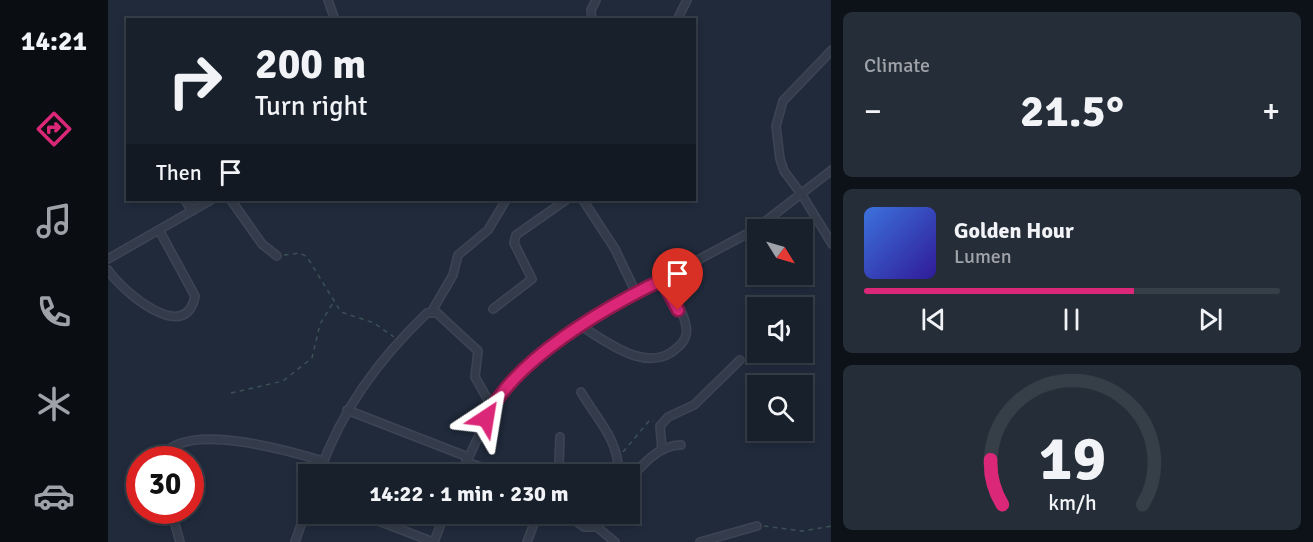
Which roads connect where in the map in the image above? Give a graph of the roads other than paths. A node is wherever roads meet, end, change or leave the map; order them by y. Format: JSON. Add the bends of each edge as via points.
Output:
{"nodes":[{"id":1,"x":328,"y":0,"type":"edge"},
{"id":2,"x":596,"y":0,"type":"edge"},
{"id":3,"x":687,"y":0,"type":"edge"},
{"id":4,"x":334,"y":18,"type":"edge"},
{"id":5,"x":592,"y":18,"type":"edge"},
{"id":6,"x":678,"y":18,"type":"edge"},
{"id":7,"x":831,"y":50,"type":"edge"},
{"id":8,"x":831,"y":170,"type":"edge"},
{"id":9,"x":802,"y":195,"type":"junction"},
{"id":10,"x":186,"y":201,"type":"edge"},
{"id":11,"x":209,"y":201,"type":"edge"},
{"id":12,"x":232,"y":201,"type":"edge"},
{"id":13,"x":505,"y":201,"type":"edge"},
{"id":14,"x":565,"y":201,"type":"edge"},
{"id":15,"x":584,"y":201,"type":"edge"},
{"id":16,"x":192,"y":211,"type":"junction"},
{"id":17,"x":159,"y":230,"type":"junction"},
{"id":18,"x":831,"y":244,"type":"edge"},
{"id":19,"x":277,"y":256,"type":"road end"},
{"id":20,"x":108,"y":259,"type":"edge"},
{"id":21,"x":108,"y":270,"type":"edge"},
{"id":22,"x":662,"y":280,"type":"junction"},
{"id":23,"x":636,"y":293,"type":"junction"},
{"id":24,"x":493,"y":309,"type":"dead end"},
{"id":25,"x":432,"y":311,"type":"junction"},
{"id":26,"x":581,"y":326,"type":"junction"},
{"id":27,"x":740,"y":360,"type":"dead end"},
{"id":28,"x":581,"y":392,"type":"dead end"},
{"id":29,"x":492,"y":407,"type":"junction"},
{"id":30,"x":347,"y":410,"type":"junction"},
{"id":31,"x":560,"y":437,"type":"dead end"},
{"id":32,"x":681,"y":445,"type":"dead end"},
{"id":33,"x":177,"y":446,"type":"edge"},
{"id":34,"x":662,"y":450,"type":"junction"},
{"id":35,"x":467,"y":459,"type":"junction"},
{"id":36,"x":323,"y":461,"type":"junction"},
{"id":37,"x":322,"y":464,"type":"edge"},
{"id":38,"x":465,"y":464,"type":"edge"},
{"id":39,"x":479,"y":464,"type":"edge"},
{"id":40,"x":559,"y":464,"type":"edge"},
{"id":41,"x":618,"y":464,"type":"edge"},
{"id":42,"x":640,"y":471,"type":"edge"},
{"id":43,"x":175,"y":524,"type":"edge"},
{"id":44,"x":301,"y":524,"type":"edge"},
{"id":45,"x":386,"y":524,"type":"edge"},
{"id":46,"x":441,"y":524,"type":"edge"},
{"id":47,"x":534,"y":524,"type":"edge"},
{"id":48,"x":580,"y":524,"type":"edge"},
{"id":49,"x":599,"y":524,"type":"edge"},
{"id":50,"x":757,"y":526,"type":"road end"},
{"id":51,"x":597,"y":527,"type":"junction"},
{"id":52,"x":180,"y":542,"type":"edge"},
{"id":53,"x":295,"y":542,"type":"edge"},
{"id":54,"x":433,"y":542,"type":"edge"},
{"id":55,"x":527,"y":542,"type":"edge"},
{"id":56,"x":615,"y":542,"type":"edge"},
{"id":57,"x":700,"y":542,"type":"edge"}],
"edges":[{"from":1,"to":4,"type":"street"},
{"from":2,"to":5,"type":"street"},
{"from":3,"to":6,"type":"street"},
{"from":7,"to":9,"type":"street","via":[[783,101],[778,112],[780,159],[789,180]]},
{"from":8,"to":9,"type":"street"},
{"from":9,"to":18,"type":"street"},
{"from":9,"to":22,"type":"street","via":[[753,230]]},
{"from":10,"to":16,"type":"street"},
{"from":11,"to":16,"type":"street"},
{"from":12,"to":19,"type":"street","via":[[262,244]]},
{"from":13,"to":25,"type":"street","via":[[488,230],[459,255],[453,275]]},
{"from":14,"to":24,"type":"street","via":[[516,235],[514,243],[532,279]]},
{"from":15,"to":23,"type":"street","via":[[615,249]]},
{"from":16,"to":17,"type":"street"},
{"from":17,"to":20,"type":"street"},
{"from":17,"to":21,"type":"street","via":[[195,296],[189,312],[168,316],[146,305],[130,296]]},
{"from":22,"to":23,"type":"street"},
{"from":22,"to":26,"type":"street","via":[[686,324],[684,340],[674,350],[663,356],[634,356]]},
{"from":23,"to":26,"type":"street"},
{"from":25,"to":29,"type":"street","via":[[478,351],[475,377]]},
{"from":25,"to":30,"type":"street","via":[[400,340]]},
{"from":26,"to":29,"type":"street","via":[[515,377]]},
{"from":27,"to":34,"type":"street","via":[[694,405],[668,417],[660,426]]},
{"from":28,"to":41,"type":"street","via":[[612,437]]},
{"from":29,"to":35,"type":"street"},
{"from":30,"to":35,"type":"street"},
{"from":30,"to":36,"type":"street"},
{"from":31,"to":40,"type":"street"},
{"from":32,"to":34,"type":"street"},
{"from":33,"to":36,"type":"street","via":[[205,438],[254,443]]},
{"from":34,"to":42,"type":"street"},
{"from":35,"to":38,"type":"street"},
{"from":35,"to":39,"type":"street"},
{"from":36,"to":37,"type":"street"},
{"from":43,"to":52,"type":"street"},
{"from":44,"to":53,"type":"street"},
{"from":45,"to":54,"type":"street"},
{"from":46,"to":54,"type":"street"},
{"from":47,"to":55,"type":"street"},
{"from":48,"to":51,"type":"street"},
{"from":49,"to":51,"type":"street"},
{"from":50,"to":57,"type":"street"},
{"from":51,"to":56,"type":"street"}]}
